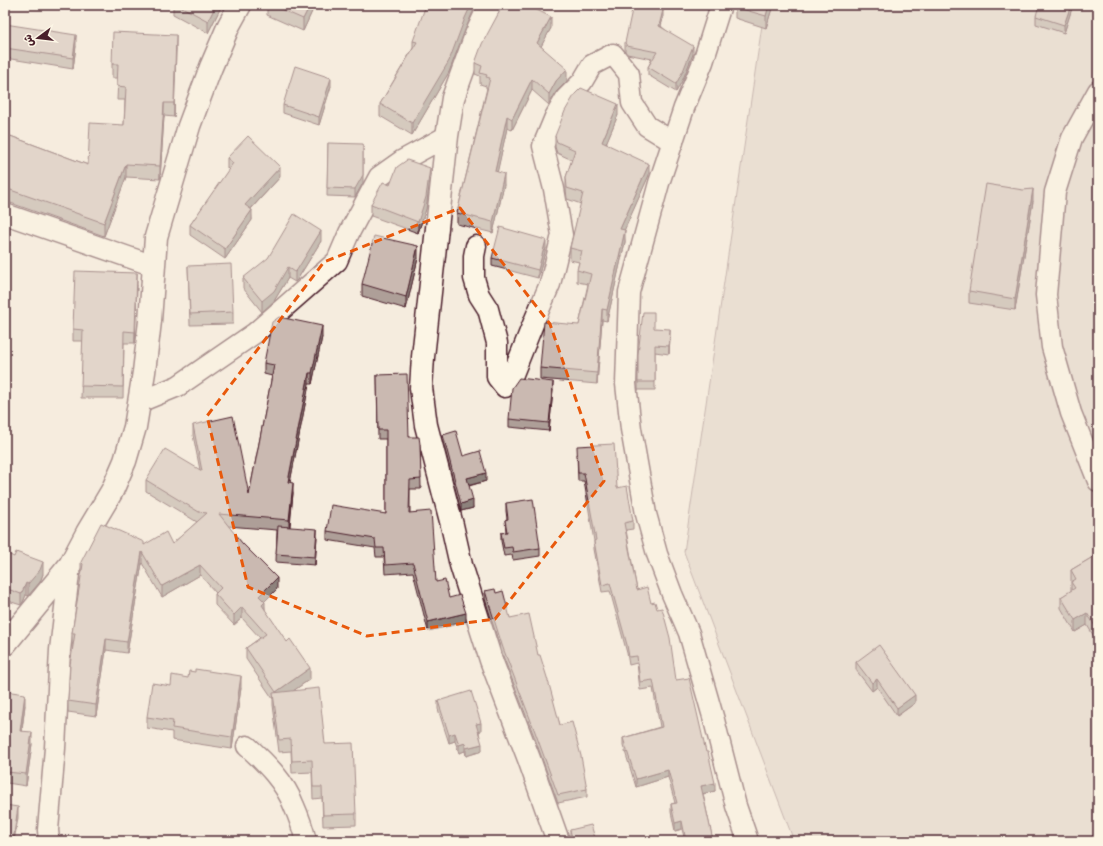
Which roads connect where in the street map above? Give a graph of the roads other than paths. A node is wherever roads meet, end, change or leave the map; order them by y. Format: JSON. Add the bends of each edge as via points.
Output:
{"nodes":[{"id":1,"x":240,"y":5,"type":"edge"},
{"id":2,"x":490,"y":5,"type":"edge"},
{"id":3,"x":721,"y":5,"type":"edge"},
{"id":4,"x":1098,"y":91,"type":"edge"},
{"id":5,"x":447,"y":136,"type":"junction"},
{"id":6,"x":673,"y":142,"type":"junction"},
{"id":7,"x":5,"y":214,"type":"edge"},
{"id":8,"x":476,"y":246,"type":"dead end"},
{"id":9,"x":154,"y":266,"type":"junction"},
{"id":10,"x":139,"y":402,"type":"junction"},
{"id":11,"x":1098,"y":481,"type":"edge"},
{"id":12,"x":70,"y":565,"type":"junction"},
{"id":13,"x":5,"y":644,"type":"edge"},
{"id":14,"x":247,"y":746,"type":"dead end"},
{"id":15,"x":49,"y":841,"type":"edge"},
{"id":16,"x":306,"y":841,"type":"edge"},
{"id":17,"x":558,"y":841,"type":"edge"},
{"id":18,"x":748,"y":841,"type":"edge"}],
"edges":[{"from":1,"to":9,"type":"main road","via":[[211,67],[189,126],[156,237]]},
{"from":2,"to":5,"type":"main road","via":[[453,98]]},
{"from":3,"to":6,"type":"street","via":[[704,62],[684,108]]},
{"from":4,"to":11,"type":"street","via":[[1072,138],[1055,192],[1046,295],[1052,347],[1071,414]]},
{"from":5,"to":10,"type":"street","via":[[379,177],[337,261],[255,333],[178,386]]},
{"from":5,"to":17,"type":"main road","via":[[423,357],[422,388],[426,425],[461,565],[491,660]]},
{"from":6,"to":8,"type":"street","via":[[647,126],[632,103],[628,74],[613,54],[592,65],[582,82],[566,98],[555,117],[544,146],[562,235],[550,284],[506,387],[497,377],[497,343],[488,309],[479,295],[474,278]]},
{"from":6,"to":18,"type":"street","via":[[659,182],[629,292],[627,391],[631,429],[646,514],[672,594],[689,633]]},
{"from":7,"to":9,"type":"street"},
{"from":9,"to":10,"type":"main road","via":[[146,358]]},
{"from":10,"to":12,"type":"main road","via":[[125,461],[112,491]]},
{"from":12,"to":13,"type":"main road"},
{"from":12,"to":15,"type":"street","via":[[60,650]]},
{"from":14,"to":16,"type":"street","via":[[273,772],[284,788],[294,805]]}]}
